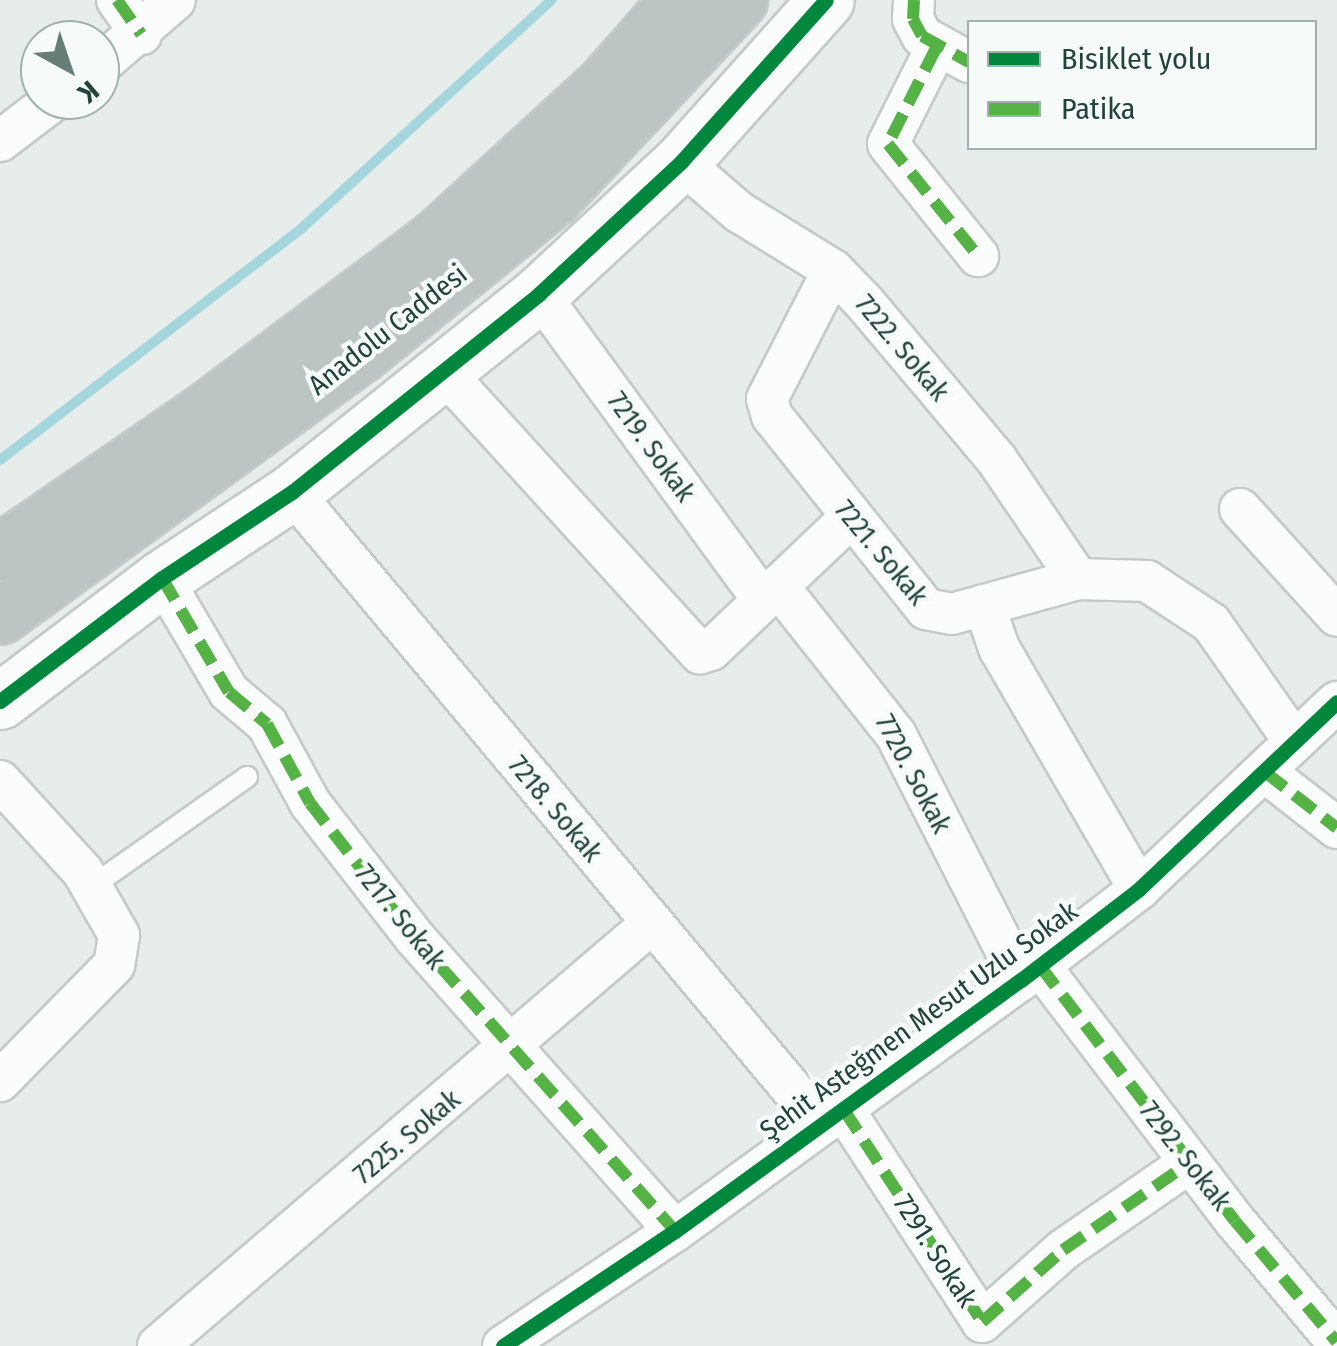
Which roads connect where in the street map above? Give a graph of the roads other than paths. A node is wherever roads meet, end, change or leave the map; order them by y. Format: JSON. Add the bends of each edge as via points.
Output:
{"nodes":[{"id":1,"x":117,"y":0,"type":"edge"},
{"id":2,"x":174,"y":0,"type":"edge"},
{"id":3,"x":678,"y":0,"type":"edge"},
{"id":4,"x":739,"y":0,"type":"edge"},
{"id":5,"x":826,"y":0,"type":"edge"},
{"id":6,"x":914,"y":0,"type":"edge"},
{"id":7,"x":141,"y":34,"type":"junction"},
{"id":8,"x":120,"y":50,"type":"edge"},
{"id":9,"x":953,"y":55,"type":"edge"},
{"id":10,"x":28,"y":120,"type":"edge"},
{"id":11,"x":0,"y":141,"type":"edge"},
{"id":12,"x":681,"y":162,"type":"junction"},
{"id":13,"x":978,"y":256,"type":"dead end"},
{"id":14,"x":832,"y":270,"type":"junction"},
{"id":15,"x":539,"y":294,"type":"junction"},
{"id":16,"x":444,"y":372,"type":"junction"},
{"id":17,"x":292,"y":492,"type":"junction"},
{"id":18,"x":1240,"y":510,"type":"dead end"},
{"id":19,"x":850,"y":518,"type":"junction"},
{"id":20,"x":0,"y":552,"type":"edge"},
{"id":21,"x":162,"y":578,"type":"junction"},
{"id":22,"x":1078,"y":579,"type":"junction"},
{"id":23,"x":771,"y":593,"type":"junction"},
{"id":24,"x":984,"y":605,"type":"junction"},
{"id":25,"x":0,"y":616,"type":"edge"},
{"id":26,"x":1337,"y":616,"type":"edge"},
{"id":27,"x":0,"y":702,"type":"edge"},
{"id":28,"x":1337,"y":702,"type":"edge"},
{"id":29,"x":1294,"y":741,"type":"junction"},
{"id":30,"x":1265,"y":772,"type":"junction"},
{"id":31,"x":247,"y":777,"type":"dead end"},
{"id":32,"x":0,"y":781,"type":"edge"},
{"id":33,"x":1337,"y":828,"type":"edge"},
{"id":34,"x":91,"y":887,"type":"junction"},
{"id":35,"x":1139,"y":888,"type":"junction"},
{"id":36,"x":651,"y":924,"type":"junction"},
{"id":37,"x":1030,"y":973,"type":"junction"},
{"id":38,"x":512,"y":1049,"type":"junction"},
{"id":39,"x":0,"y":1081,"type":"edge"},
{"id":40,"x":832,"y":1117,"type":"junction"},
{"id":41,"x":1189,"y":1163,"type":"junction"},
{"id":42,"x":675,"y":1231,"type":"junction"},
{"id":43,"x":1337,"y":1342,"type":"edge"},
{"id":44,"x":158,"y":1346,"type":"edge"},
{"id":45,"x":503,"y":1346,"type":"edge"}],
"edges":[{"from":1,"to":7,"type":"street"},
{"from":2,"to":7,"type":"street"},
{"from":3,"to":20,"type":"highway","name":"Anadolu Caddesi","via":[[606,82],[436,238],[206,411]]},
{"from":4,"to":25,"type":"highway","name":"Anadolu Caddesi","via":[[553,198],[361,354]]},
{"from":5,"to":12,"type":"street"},
{"from":6,"to":9,"type":"street","via":[[913,19]]},
{"from":7,"to":8,"type":"street"},
{"from":9,"to":13,"type":"street","via":[[888,144]]},
{"from":10,"to":11,"type":"street"},
{"from":12,"to":14,"type":"street","name":"7222. Sokak","via":[[740,212]]},
{"from":12,"to":15,"type":"street"},
{"from":14,"to":19,"type":"street","name":"7221. Sokak","via":[[767,399]]},
{"from":14,"to":22,"type":"street","name":"7222. Sokak","via":[[996,460]]},
{"from":15,"to":16,"type":"street"},
{"from":15,"to":23,"type":"street","name":"7219. Sokak"},
{"from":16,"to":17,"type":"street"},
{"from":16,"to":23,"type":"street","via":[[688,646],[711,650]]},
{"from":17,"to":21,"type":"street"},
{"from":17,"to":36,"type":"street","name":"7218. Sokak"},
{"from":18,"to":26,"type":"street"},
{"from":19,"to":23,"type":"street"},
{"from":19,"to":24,"type":"street","name":"7221. Sokak","via":[[938,617]]},
{"from":21,"to":27,"type":"street"},
{"from":21,"to":38,"type":"street","name":"7217. Sokak","via":[[229,692],[267,724],[310,803]]},
{"from":22,"to":24,"type":"street"},
{"from":22,"to":29,"type":"street","via":[[1147,581],[1181,598],[1238,655]]},
{"from":23,"to":37,"type":"street","name":"7720. Sokak","via":[[896,735]]},
{"from":24,"to":35,"type":"street","via":[[1000,648]]},
{"from":28,"to":29,"type":"street","name":"Şehit Asteğmen Mesut Uzlu Sokak"},
{"from":29,"to":30,"type":"street","name":"Şehit Asteğmen Mesut Uzlu Sokak"},
{"from":30,"to":33,"type":"street"},
{"from":30,"to":35,"type":"street","name":"Şehit Asteğmen Mesut Uzlu Sokak"},
{"from":31,"to":34,"type":"lane"},
{"from":32,"to":34,"type":"street"},
{"from":34,"to":39,"type":"street","via":[[118,935],[114,965]]},
{"from":35,"to":37,"type":"street","name":"Şehit Asteğmen Mesut Uzlu Sokak"},
{"from":36,"to":38,"type":"street","name":"7225. Sokak"},
{"from":36,"to":40,"type":"street","name":"7218. Sokak"},
{"from":37,"to":40,"type":"street","name":"Şehit Asteğmen Mesut Uzlu Sokak"},
{"from":37,"to":41,"type":"street","name":"7292. Sokak"},
{"from":38,"to":42,"type":"street","name":"7217. Sokak"},
{"from":38,"to":44,"type":"street","name":"7225. Sokak"},
{"from":40,"to":41,"type":"street","name":"7291. Sokak","via":[[982,1322],[1063,1250]]},
{"from":40,"to":42,"type":"street","name":"Şehit Asteğmen Mesut Uzlu Sokak"},
{"from":41,"to":43,"type":"street","name":"7292. Sokak"},
{"from":42,"to":45,"type":"street","name":"Şehit Asteğmen Mesut Uzlu Sokak"}]}
